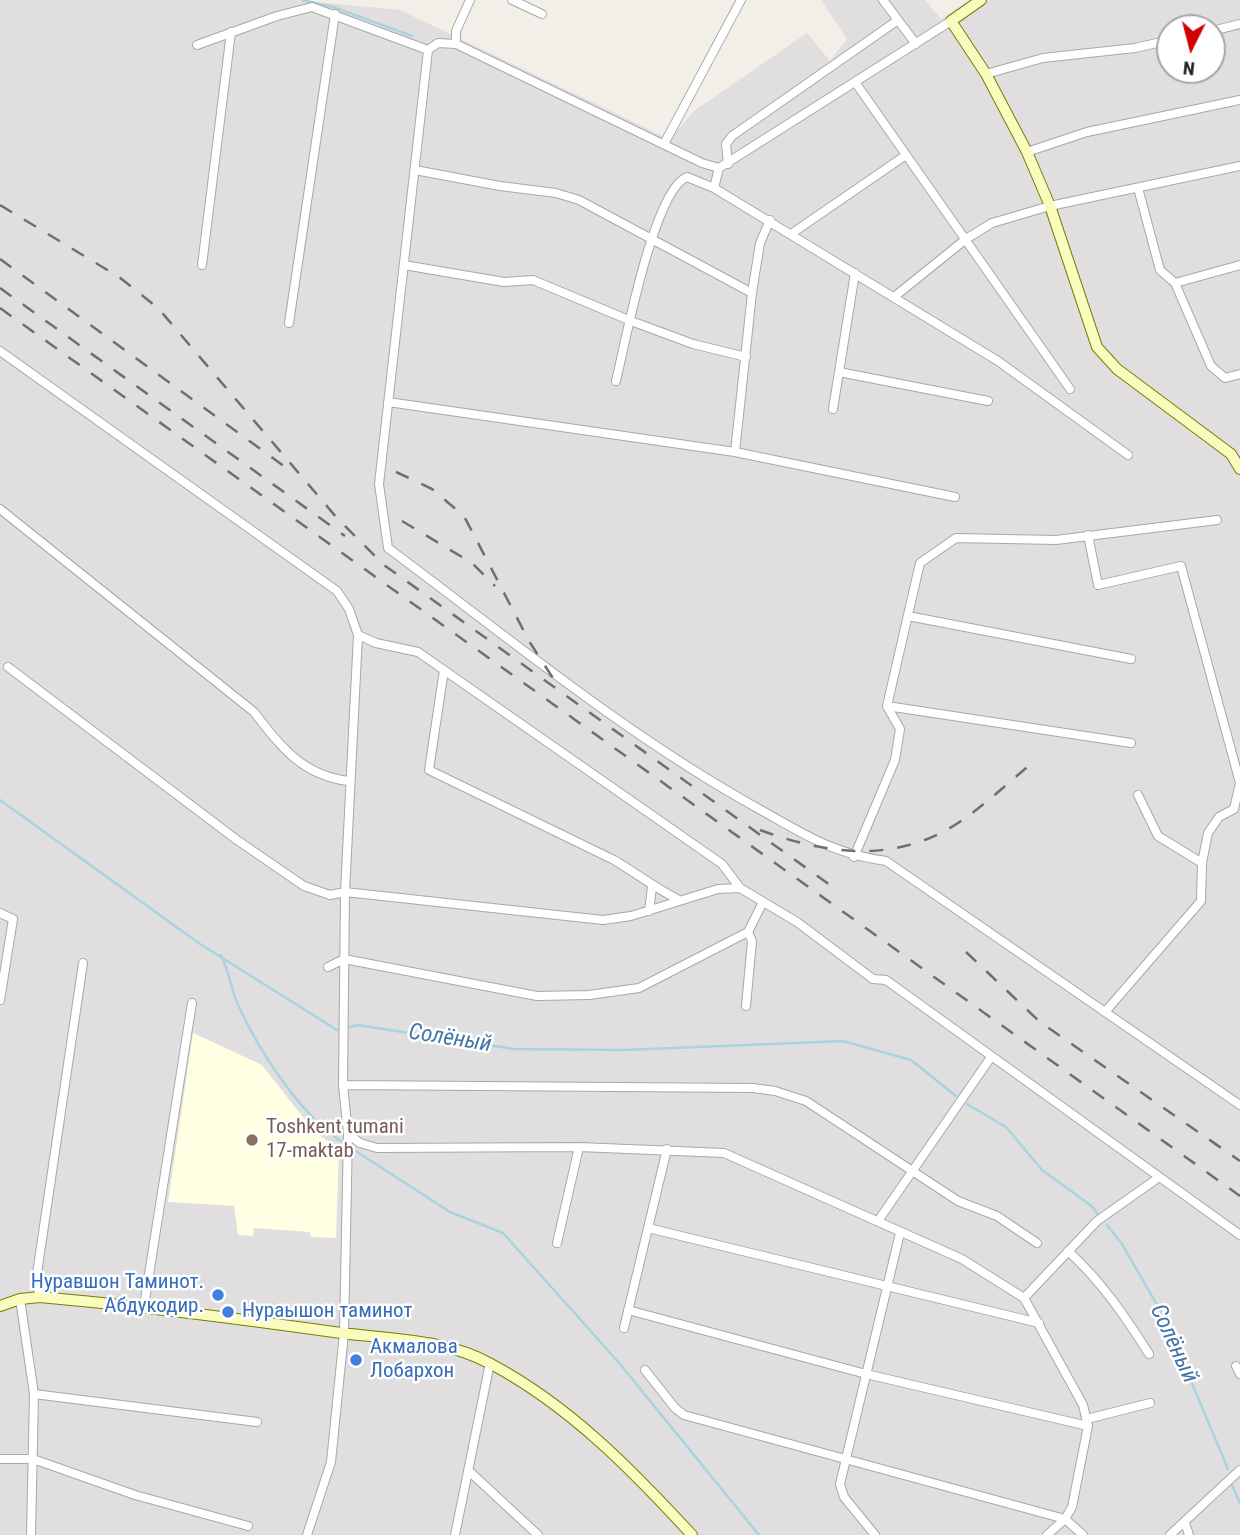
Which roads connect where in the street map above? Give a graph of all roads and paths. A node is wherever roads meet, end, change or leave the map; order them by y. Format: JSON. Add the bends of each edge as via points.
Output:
{"nodes":[{"id":1,"x":470,"y":0,"type":"edge"},
{"id":2,"x":741,"y":0,"type":"edge"},
{"id":3,"x":883,"y":0,"type":"edge"},
{"id":4,"x":981,"y":0,"type":"edge"},
{"id":5,"x":518,"y":1,"type":"edge"},
{"id":6,"x":335,"y":13,"type":"junction"},
{"id":7,"x":542,"y":14,"type":"dead end"},
{"id":8,"x":898,"y":20,"type":"junction"},
{"id":9,"x":951,"y":21,"type":"junction"},
{"id":10,"x":231,"y":32,"type":"junction"},
{"id":11,"x":1156,"y":43,"type":"edge"},
{"id":12,"x":456,"y":44,"type":"junction"},
{"id":13,"x":916,"y":44,"type":"junction"},
{"id":14,"x":197,"y":45,"type":"dead end"},
{"id":15,"x":428,"y":50,"type":"junction"},
{"id":16,"x":986,"y":74,"type":"junction"},
{"id":17,"x":855,"y":82,"type":"junction"},
{"id":18,"x":1240,"y":100,"type":"edge"},
{"id":19,"x":664,"y":144,"type":"junction"},
{"id":20,"x":1027,"y":152,"type":"junction"},
{"id":21,"x":906,"y":155,"type":"junction"},
{"id":22,"x":724,"y":166,"type":"junction"},
{"id":23,"x":1240,"y":166,"type":"edge"},
{"id":24,"x":415,"y":170,"type":"junction"},
{"id":25,"x":714,"y":187,"type":"junction"},
{"id":26,"x":1138,"y":188,"type":"junction"},
{"id":27,"x":1050,"y":206,"type":"junction"},
{"id":28,"x":770,"y":220,"type":"junction"},
{"id":29,"x":791,"y":234,"type":"junction"},
{"id":30,"x":651,"y":238,"type":"junction"},
{"id":31,"x":965,"y":239,"type":"junction"},
{"id":32,"x":202,"y":265,"type":"dead end"},
{"id":33,"x":404,"y":265,"type":"junction"},
{"id":34,"x":1240,"y":265,"type":"edge"},
{"id":35,"x":855,"y":273,"type":"junction"},
{"id":36,"x":1175,"y":283,"type":"junction"},
{"id":37,"x":752,"y":293,"type":"junction"},
{"id":38,"x":894,"y":297,"type":"junction"},
{"id":39,"x":631,"y":321,"type":"junction"},
{"id":40,"x":289,"y":323,"type":"dead end"},
{"id":41,"x":0,"y":351,"type":"edge"},
{"id":42,"x":746,"y":357,"type":"junction"},
{"id":43,"x":839,"y":372,"type":"junction"},
{"id":44,"x":1240,"y":374,"type":"edge"},
{"id":45,"x":616,"y":380,"type":"dead end"},
{"id":46,"x":1070,"y":389,"type":"dead end"},
{"id":47,"x":988,"y":401,"type":"dead end"},
{"id":48,"x":388,"y":402,"type":"junction"},
{"id":49,"x":833,"y":409,"type":"dead end"},
{"id":50,"x":735,"y":452,"type":"junction"},
{"id":51,"x":1128,"y":455,"type":"dead end"},
{"id":52,"x":1240,"y":469,"type":"edge"},
{"id":53,"x":955,"y":497,"type":"dead end"},
{"id":54,"x":0,"y":509,"type":"edge"},
{"id":55,"x":1217,"y":520,"type":"dead end"},
{"id":56,"x":1088,"y":535,"type":"junction"},
{"id":57,"x":908,"y":616,"type":"junction"},
{"id":58,"x":358,"y":635,"type":"junction"},
{"id":59,"x":1131,"y":659,"type":"dead end"},
{"id":60,"x":8,"y":667,"type":"dead end"},
{"id":61,"x":444,"y":670,"type":"junction"},
{"id":62,"x":887,"y":706,"type":"junction"},
{"id":63,"x":1131,"y":743,"type":"dead end"},
{"id":64,"x":348,"y":781,"type":"junction"},
{"id":65,"x":1240,"y":783,"type":"edge"},
{"id":66,"x":1138,"y":795,"type":"dead end"},
{"id":67,"x":854,"y":857,"type":"junction"},
{"id":68,"x":1202,"y":863,"type":"junction"},
{"id":69,"x":652,"y":887,"type":"junction"},
{"id":70,"x":740,"y":888,"type":"junction"},
{"id":71,"x":345,"y":892,"type":"junction"},
{"id":72,"x":679,"y":900,"type":"junction"},
{"id":73,"x":763,"y":902,"type":"junction"},
{"id":74,"x":649,"y":911,"type":"junction"},
{"id":75,"x":0,"y":913,"type":"edge"},
{"id":76,"x":748,"y":932,"type":"junction"},
{"id":77,"x":344,"y":959,"type":"junction"},
{"id":78,"x":83,"y":963,"type":"dead end"},
{"id":79,"x":328,"y":967,"type":"dead end"},
{"id":80,"x":0,"y":1000,"type":"edge"},
{"id":81,"x":192,"y":1003,"type":"dead end"},
{"id":82,"x":746,"y":1006,"type":"dead end"},
{"id":83,"x":1105,"y":1012,"type":"junction"},
{"id":84,"x":990,"y":1057,"type":"junction"},
{"id":85,"x":343,"y":1085,"type":"junction"},
{"id":86,"x":1240,"y":1105,"type":"edge"},
{"id":87,"x":348,"y":1138,"type":"junction"},
{"id":88,"x":579,"y":1147,"type":"junction"},
{"id":89,"x":667,"y":1149,"type":"junction"},
{"id":90,"x":911,"y":1170,"type":"junction"},
{"id":91,"x":1158,"y":1178,"type":"junction"},
{"id":92,"x":878,"y":1221,"type":"junction"},
{"id":93,"x":648,"y":1228,"type":"junction"},
{"id":94,"x":900,"y":1233,"type":"junction"},
{"id":95,"x":1240,"y":1235,"type":"edge"},
{"id":96,"x":557,"y":1243,"type":"dead end"},
{"id":97,"x":1037,"y":1243,"type":"dead end"},
{"id":98,"x":1068,"y":1251,"type":"junction"},
{"id":99,"x":887,"y":1287,"type":"junction"},
{"id":100,"x":40,"y":1297,"type":"junction"},
{"id":101,"x":1024,"y":1298,"type":"junction"},
{"id":102,"x":20,"y":1299,"type":"junction"},
{"id":103,"x":0,"y":1306,"type":"edge"},
{"id":104,"x":144,"y":1307,"type":"junction"},
{"id":105,"x":628,"y":1310,"type":"junction"},
{"id":106,"x":1040,"y":1323,"type":"junction"},
{"id":107,"x":624,"y":1328,"type":"dead end"},
{"id":108,"x":344,"y":1333,"type":"junction"},
{"id":109,"x":1149,"y":1354,"type":"dead end"},
{"id":110,"x":490,"y":1363,"type":"junction"},
{"id":111,"x":645,"y":1370,"type":"dead end"},
{"id":112,"x":866,"y":1374,"type":"junction"},
{"id":113,"x":34,"y":1394,"type":"junction"},
{"id":114,"x":1150,"y":1403,"type":"dead end"},
{"id":115,"x":257,"y":1422,"type":"dead end"},
{"id":116,"x":1087,"y":1422,"type":"junction"},
{"id":117,"x":0,"y":1459,"type":"edge"},
{"id":118,"x":33,"y":1459,"type":"junction"},
{"id":119,"x":846,"y":1460,"type":"junction"},
{"id":120,"x":1240,"y":1470,"type":"edge"},
{"id":121,"x":470,"y":1472,"type":"junction"},
{"id":122,"x":1065,"y":1519,"type":"junction"},
{"id":123,"x":1185,"y":1523,"type":"junction"},
{"id":124,"x":248,"y":1525,"type":"dead end"},
{"id":125,"x":31,"y":1535,"type":"edge"},
{"id":126,"x":307,"y":1535,"type":"edge"},
{"id":127,"x":455,"y":1535,"type":"edge"},
{"id":128,"x":538,"y":1535,"type":"edge"},
{"id":129,"x":692,"y":1535,"type":"edge"},
{"id":130,"x":876,"y":1535,"type":"edge"},
{"id":131,"x":1047,"y":1535,"type":"edge"},
{"id":132,"x":1083,"y":1535,"type":"edge"},
{"id":133,"x":1170,"y":1535,"type":"edge"},
{"id":134,"x":1189,"y":1535,"type":"edge"}],
"edges":[{"from":1,"to":12,"type":"street","via":[[456,31]]},
{"from":2,"to":19,"type":"street"},
{"from":3,"to":8,"type":"street"},
{"from":4,"to":9,"type":"street"},
{"from":5,"to":7,"type":"street"},
{"from":6,"to":10,"type":"street","via":[[312,7]]},
{"from":6,"to":15,"type":"street"},
{"from":6,"to":40,"type":"street"},
{"from":8,"to":13,"type":"street"},
{"from":8,"to":22,"type":"street","via":[[732,136]]},
{"from":9,"to":13,"type":"street"},
{"from":9,"to":16,"type":"street"},
{"from":10,"to":14,"type":"street"},
{"from":10,"to":32,"type":"street"},
{"from":11,"to":16,"type":"street","via":[[1043,58]]},
{"from":12,"to":15,"type":"street","via":[[438,43]]},
{"from":12,"to":19,"type":"street"},
{"from":13,"to":17,"type":"street"},
{"from":15,"to":24,"type":"street"},
{"from":16,"to":20,"type":"street"},
{"from":17,"to":21,"type":"street"},
{"from":17,"to":22,"type":"street"},
{"from":18,"to":20,"type":"street","via":[[1087,132]]},
{"from":19,"to":22,"type":"street"},
{"from":20,"to":27,"type":"street"},
{"from":21,"to":29,"type":"street"},
{"from":21,"to":31,"type":"street"},
{"from":22,"to":25,"type":"street"},
{"from":23,"to":26,"type":"street"},
{"from":24,"to":30,"type":"street","via":[[556,193],[579,200]]},
{"from":24,"to":33,"type":"street"},
{"from":25,"to":28,"type":"street"},
{"from":25,"to":30,"type":"street","via":[[684,177],[676,184]]},
{"from":26,"to":27,"type":"street"},
{"from":26,"to":36,"type":"street","via":[[1160,270]]},
{"from":27,"to":31,"type":"street","via":[[992,223]]},
{"from":27,"to":52,"type":"street","via":[[1097,347],[1117,369],[1231,454]]},
{"from":28,"to":29,"type":"street"},
{"from":28,"to":37,"type":"street","via":[[760,243]]},
{"from":29,"to":35,"type":"street"},
{"from":30,"to":37,"type":"street"},
{"from":30,"to":39,"type":"street"},
{"from":31,"to":38,"type":"street"},
{"from":31,"to":46,"type":"street"},
{"from":33,"to":39,"type":"street","via":[[504,282],[533,280]]},
{"from":33,"to":48,"type":"street"},
{"from":34,"to":36,"type":"street"},
{"from":35,"to":38,"type":"street"},
{"from":35,"to":43,"type":"street"},
{"from":36,"to":44,"type":"street","via":[[1211,366],[1224,378]]},
{"from":37,"to":42,"type":"street"},
{"from":38,"to":51,"type":"street","via":[[998,361]]},
{"from":39,"to":42,"type":"street"},
{"from":39,"to":45,"type":"street"},
{"from":41,"to":58,"type":"street","via":[[337,591]]},
{"from":42,"to":50,"type":"street"},
{"from":43,"to":47,"type":"street"},
{"from":43,"to":49,"type":"street"},
{"from":48,"to":50,"type":"street"},
{"from":48,"to":67,"type":"street","via":[[379,484],[388,548],[708,781]]},
{"from":50,"to":53,"type":"street"},
{"from":54,"to":64,"type":"street","via":[[254,712],[283,749],[323,778]]},
{"from":55,"to":56,"type":"street"},
{"from":56,"to":57,"type":"street","via":[[1056,540],[956,538],[920,563]]},
{"from":56,"to":65,"type":"street","via":[[1098,585],[1181,565]]},
{"from":57,"to":59,"type":"street"},
{"from":57,"to":62,"type":"street"},
{"from":58,"to":61,"type":"street","via":[[418,652]]},
{"from":58,"to":64,"type":"street"},
{"from":60,"to":71,"type":"street","via":[[304,886],[331,895]]},
{"from":61,"to":69,"type":"street","via":[[429,770],[614,860]]},
{"from":61,"to":70,"type":"street","via":[[722,864]]},
{"from":62,"to":63,"type":"street"},
{"from":62,"to":67,"type":"street","via":[[900,729],[895,760]]},
{"from":64,"to":71,"type":"street"},
{"from":65,"to":68,"type":"street","via":[[1234,809],[1219,817],[1208,833]]},
{"from":66,"to":68,"type":"street","via":[[1158,836]]},
{"from":67,"to":83,"type":"street","via":[[886,861]]},
{"from":68,"to":83,"type":"street","via":[[1201,901]]},
{"from":69,"to":72,"type":"street"},
{"from":69,"to":74,"type":"street"},
{"from":70,"to":72,"type":"street"},
{"from":70,"to":73,"type":"street"},
{"from":71,"to":74,"type":"street","via":[[603,920]]},
{"from":71,"to":77,"type":"street"},
{"from":72,"to":74,"type":"street"},
{"from":73,"to":76,"type":"street"},
{"from":73,"to":84,"type":"street","via":[[873,979],[886,980]]},
{"from":75,"to":80,"type":"street","via":[[13,919]]},
{"from":76,"to":77,"type":"street","via":[[639,988],[589,995],[502,991]]},
{"from":76,"to":82,"type":"street","via":[[752,941]]},
{"from":77,"to":79,"type":"street"},
{"from":77,"to":85,"type":"street"},
{"from":78,"to":100,"type":"street","via":[[36,1280]]},
{"from":81,"to":104,"type":"street"},
{"from":83,"to":86,"type":"street"},
{"from":84,"to":90,"type":"street"},
{"from":84,"to":91,"type":"street"},
{"from":85,"to":87,"type":"street"},
{"from":85,"to":90,"type":"street","via":[[775,1091],[806,1101]]},
{"from":87,"to":88,"type":"street","via":[[377,1148]]},
{"from":87,"to":108,"type":"street"},
{"from":88,"to":89,"type":"street"},
{"from":88,"to":96,"type":"street"},
{"from":89,"to":92,"type":"street","via":[[740,1158]]},
{"from":89,"to":93,"type":"street"},
{"from":90,"to":92,"type":"street"},
{"from":90,"to":97,"type":"street"},
{"from":91,"to":95,"type":"street"},
{"from":91,"to":98,"type":"street","via":[[1097,1221]]},
{"from":92,"to":94,"type":"street"},
{"from":93,"to":99,"type":"street"},
{"from":93,"to":105,"type":"street"},
{"from":94,"to":99,"type":"street"},
{"from":94,"to":101,"type":"street","via":[[962,1259]]},
{"from":98,"to":101,"type":"street"},
{"from":98,"to":109,"type":"street","via":[[1119,1307]]},
{"from":99,"to":106,"type":"street"},
{"from":99,"to":112,"type":"street"},
{"from":100,"to":102,"type":"street"},
{"from":100,"to":104,"type":"street"},
{"from":101,"to":106,"type":"street"},
{"from":102,"to":103,"type":"street"},
{"from":102,"to":113,"type":"street"},
{"from":104,"to":108,"type":"street"},
{"from":105,"to":107,"type":"street"},
{"from":105,"to":112,"type":"street"},
{"from":106,"to":116,"type":"street","via":[[1083,1405]]},
{"from":108,"to":110,"type":"street","via":[[449,1347]]},
{"from":108,"to":126,"type":"street","via":[[331,1462]]},
{"from":110,"to":121,"type":"street"},
{"from":110,"to":129,"type":"street","via":[[554,1403],[621,1459]]},
{"from":111,"to":119,"type":"street","via":[[684,1415]]},
{"from":112,"to":116,"type":"street"},
{"from":112,"to":119,"type":"street"},
{"from":113,"to":115,"type":"street"},
{"from":113,"to":118,"type":"street"},
{"from":114,"to":116,"type":"street"},
{"from":116,"to":122,"type":"street","via":[[1072,1507]]},
{"from":117,"to":118,"type":"street"},
{"from":118,"to":124,"type":"street","via":[[135,1495]]},
{"from":118,"to":125,"type":"street"},
{"from":119,"to":122,"type":"street"},
{"from":119,"to":130,"type":"street","via":[[840,1491]]},
{"from":120,"to":123,"type":"street"},
{"from":121,"to":127,"type":"street"},
{"from":121,"to":128,"type":"street"},
{"from":122,"to":131,"type":"street"},
{"from":122,"to":132,"type":"street"},
{"from":123,"to":133,"type":"street"},
{"from":123,"to":134,"type":"street"}]}
